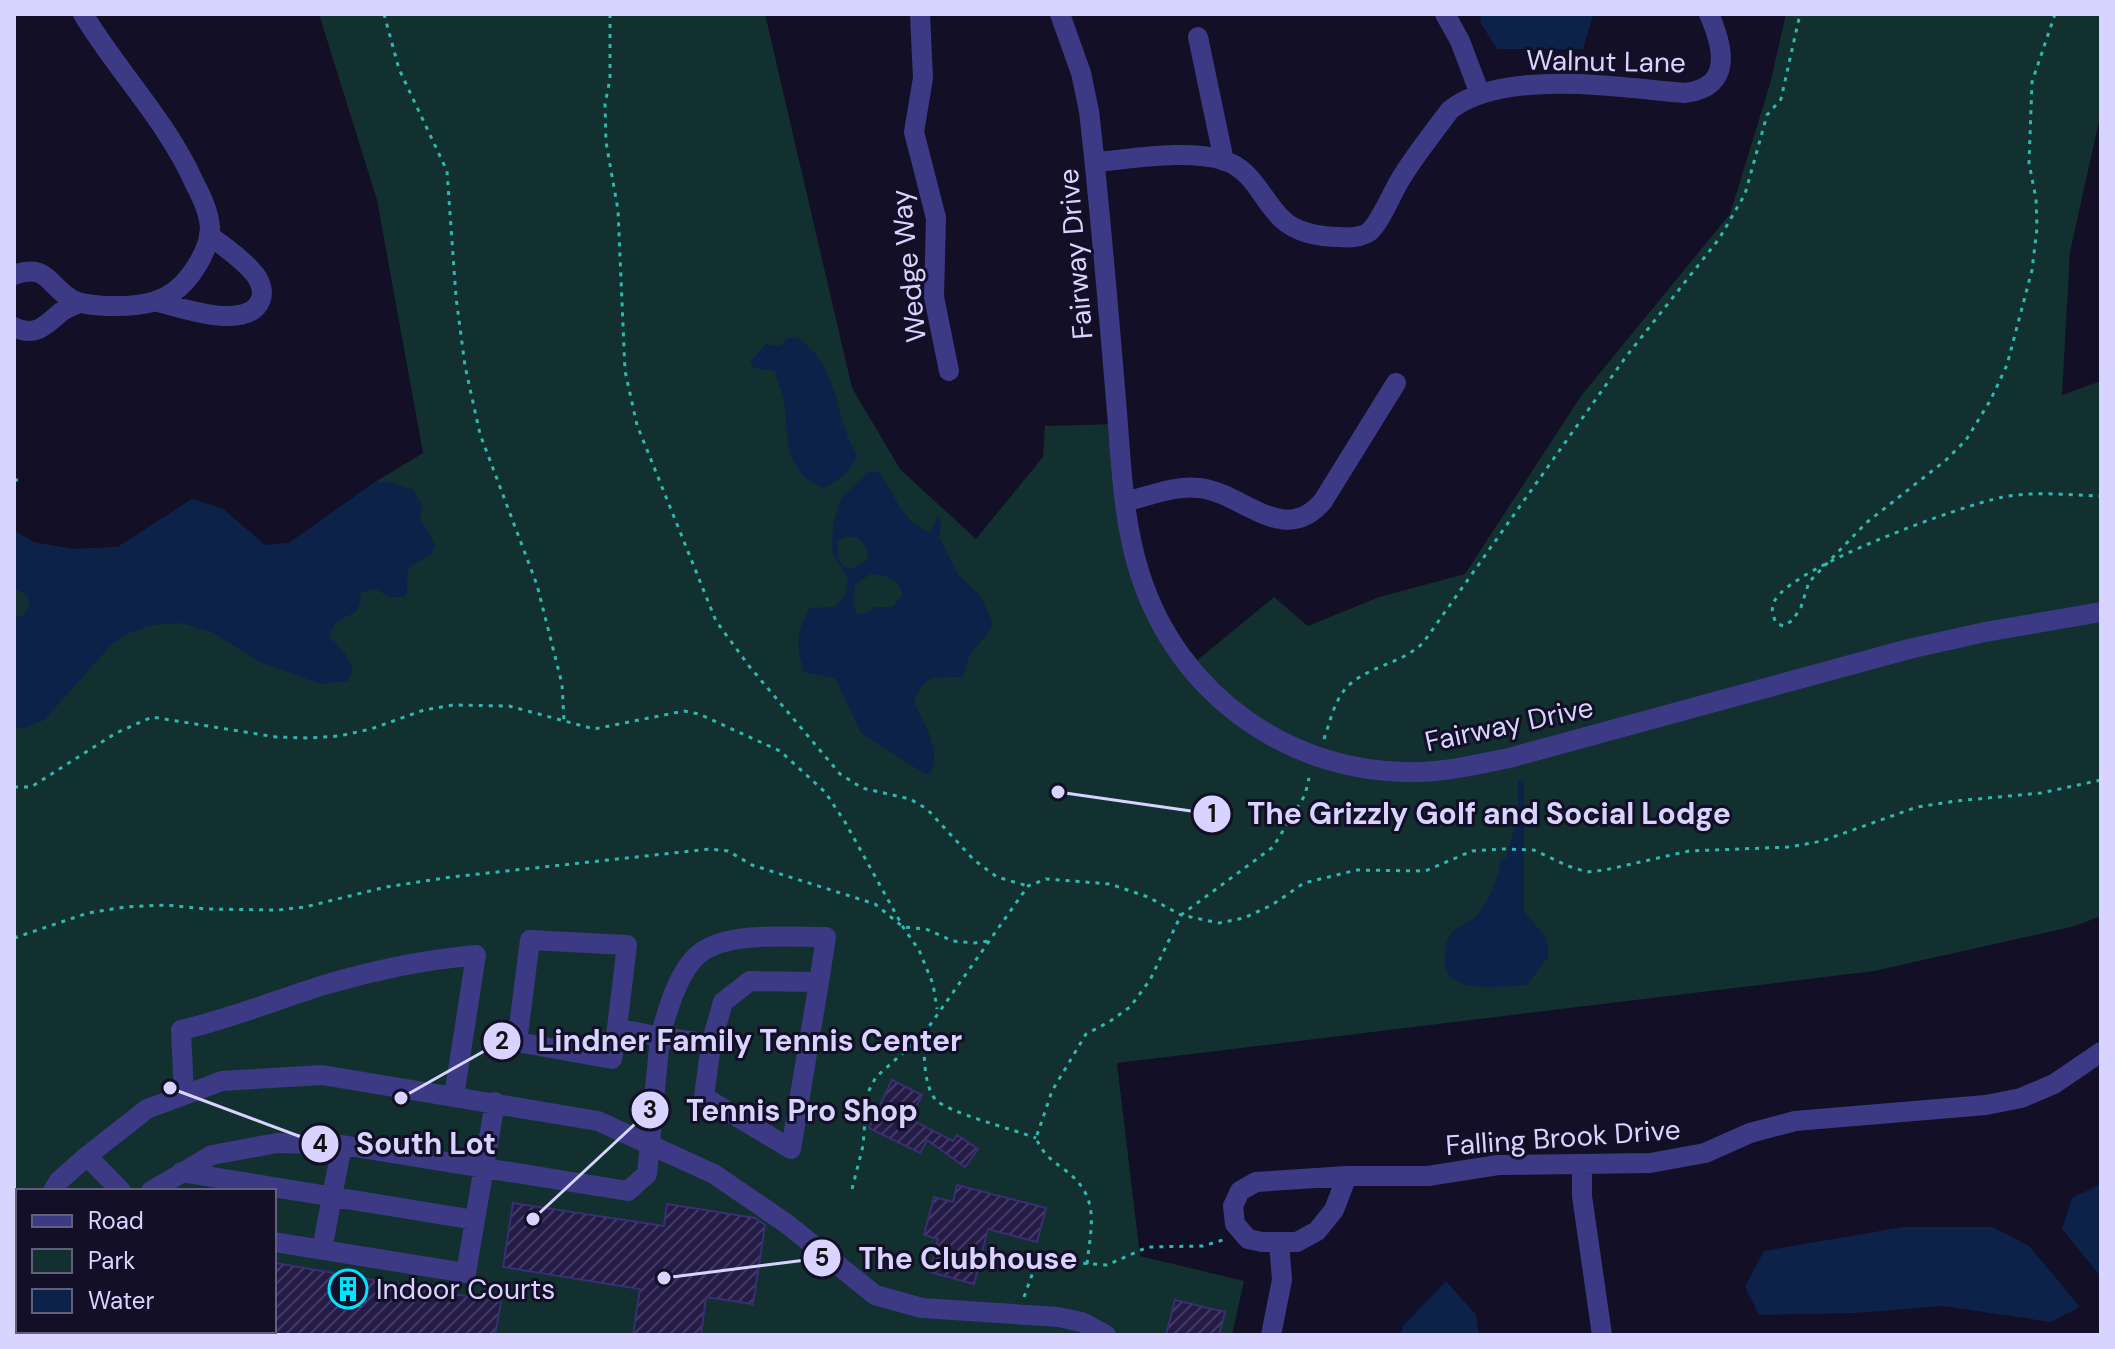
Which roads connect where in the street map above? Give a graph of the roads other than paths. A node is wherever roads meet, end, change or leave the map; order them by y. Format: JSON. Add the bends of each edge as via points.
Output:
{"nodes":[{"id":1,"x":83,"y":14,"type":"edge"},
{"id":2,"x":920,"y":14,"type":"edge"},
{"id":3,"x":1060,"y":14,"type":"edge"},
{"id":4,"x":1445,"y":14,"type":"edge"},
{"id":5,"x":1709,"y":14,"type":"edge"},
{"id":6,"x":1198,"y":37,"type":"dead end"},
{"id":7,"x":1480,"y":94,"type":"junction"},
{"id":8,"x":1224,"y":161,"type":"junction"},
{"id":9,"x":1095,"y":162,"type":"junction"},
{"id":10,"x":209,"y":235,"type":"junction"},
{"id":11,"x":14,"y":275,"type":"edge"},
{"id":12,"x":158,"y":302,"type":"junction"},
{"id":13,"x":79,"y":303,"type":"junction"},
{"id":14,"x":14,"y":327,"type":"edge"},
{"id":15,"x":949,"y":371,"type":"dead end"},
{"id":16,"x":1396,"y":383,"type":"dead end"},
{"id":17,"x":1127,"y":501,"type":"junction"},
{"id":18,"x":2101,"y":612,"type":"edge"},
{"id":19,"x":819,"y":982,"type":"junction"},
{"id":20,"x":617,"y":1028,"type":"junction"},
{"id":21,"x":660,"y":1037,"type":"junction"},
{"id":22,"x":711,"y":1044,"type":"junction"},
{"id":23,"x":2101,"y":1052,"type":"edge"},
{"id":24,"x":184,"y":1095,"type":"junction"},
{"id":25,"x":454,"y":1096,"type":"junction"},
{"id":26,"x":495,"y":1102,"type":"junction"},
{"id":27,"x":649,"y":1143,"type":"junction"},
{"id":28,"x":342,"y":1145,"type":"junction"},
{"id":29,"x":87,"y":1156,"type":"junction"},
{"id":30,"x":1582,"y":1165,"type":"junction"},
{"id":31,"x":484,"y":1168,"type":"junction"},
{"id":32,"x":181,"y":1172,"type":"junction"},
{"id":33,"x":1347,"y":1176,"type":"junction"},
{"id":34,"x":54,"y":1189,"type":"edge"},
{"id":35,"x":119,"y":1189,"type":"edge"},
{"id":36,"x":154,"y":1189,"type":"edge"},
{"id":37,"x":331,"y":1195,"type":"junction"},
{"id":38,"x":475,"y":1220,"type":"junction"},
{"id":39,"x":276,"y":1242,"type":"edge"},
{"id":40,"x":1279,"y":1242,"type":"junction"},
{"id":41,"x":322,"y":1249,"type":"junction"},
{"id":42,"x":1106,"y":1335,"type":"edge"},
{"id":43,"x":1271,"y":1335,"type":"edge"},
{"id":44,"x":1602,"y":1335,"type":"edge"}],
"edges":[{"from":1,"to":10,"type":"street","via":[[182,155],[204,203]]},
{"from":2,"to":15,"type":"street","name":"Wedge Way","via":[[923,78],[914,132],[936,218],[934,297]]},
{"from":3,"to":9,"type":"street","name":"Fairway Drive","via":[[1081,73]]},
{"from":4,"to":7,"type":"street"},
{"from":5,"to":7,"type":"street","name":"Walnut Lane","via":[[1722,57],[1717,75],[1700,90],[1528,84]]},
{"from":6,"to":8,"type":"street"},
{"from":7,"to":8,"type":"street","name":"Walnut Lane","via":[[1450,110],[1411,161],[1374,227],[1361,236],[1331,237],[1289,225],[1253,180]]},
{"from":8,"to":9,"type":"street","name":"Walnut Lane","via":[[1165,156]]},
{"from":9,"to":17,"type":"street","name":"Fairway Drive"},
{"from":10,"to":12,"type":"street","via":[[188,278]]},
{"from":10,"to":12,"type":"street","via":[[260,282],[256,308],[245,316],[214,315]]},
{"from":11,"to":13,"type":"street","via":[[46,276]]},
{"from":12,"to":13,"type":"street","via":[[129,307]]},
{"from":13,"to":14,"type":"street","via":[[41,329]]},
{"from":16,"to":17,"type":"street","via":[[1323,501],[1300,518],[1278,520],[1202,488]]},
{"from":17,"to":18,"type":"street","name":"Fairway Drive","via":[[1135,557],[1149,599],[1166,635],[1215,697],[1245,722],[1303,753],[1380,771],[1458,769],[1509,758],[1909,649]]},
{"from":19,"to":21,"type":"street","via":[[826,937],[730,939],[698,954],[673,992]]},
{"from":19,"to":22,"type":"street","via":[[750,981],[723,1002]]},
{"from":19,"to":22,"type":"street","via":[[791,1149],[704,1097]]},
{"from":20,"to":20,"type":"street","via":[[612,1059],[517,1042],[530,940],[627,945]]},
{"from":20,"to":21,"type":"street"},
{"from":21,"to":22,"type":"street"},
{"from":21,"to":27,"type":"street"},
{"from":23,"to":30,"type":"street","name":"Falling Brook Drive","via":[[2054,1084],[2021,1098],[1795,1121],[1705,1153],[1650,1163]]},
{"from":24,"to":25,"type":"street","via":[[222,1081],[322,1075]]},
{"from":24,"to":25,"type":"street","via":[[181,1030],[377,971],[476,955]]},
{"from":24,"to":29,"type":"street","via":[[147,1109]]},
{"from":25,"to":26,"type":"street"},
{"from":26,"to":27,"type":"street","via":[[598,1121]]},
{"from":26,"to":31,"type":"street"},
{"from":27,"to":31,"type":"street","via":[[647,1174],[628,1191]]},
{"from":27,"to":42,"type":"street","via":[[714,1174],[875,1295],[922,1308],[1058,1317]]},
{"from":28,"to":31,"type":"street"},
{"from":28,"to":32,"type":"street","via":[[277,1143],[212,1155]]},
{"from":28,"to":37,"type":"street"},
{"from":29,"to":34,"type":"street"},
{"from":29,"to":35,"type":"street"},
{"from":30,"to":33,"type":"street","name":"Falling Brook Drive"},
{"from":30,"to":44,"type":"street"},
{"from":31,"to":38,"type":"street"},
{"from":32,"to":36,"type":"street"},
{"from":32,"to":37,"type":"street"},
{"from":33,"to":40,"type":"street","via":[[1334,1210],[1317,1231],[1297,1242]]},
{"from":33,"to":40,"type":"street","name":"Falling Brook Drive","via":[[1256,1182],[1240,1191],[1233,1206],[1240,1232],[1248,1239]]},
{"from":37,"to":38,"type":"street"},
{"from":37,"to":41,"type":"street"},
{"from":38,"to":41,"type":"street","via":[[466,1273]]},
{"from":39,"to":41,"type":"street"},
{"from":40,"to":43,"type":"street","via":[[1282,1280]]}]}
